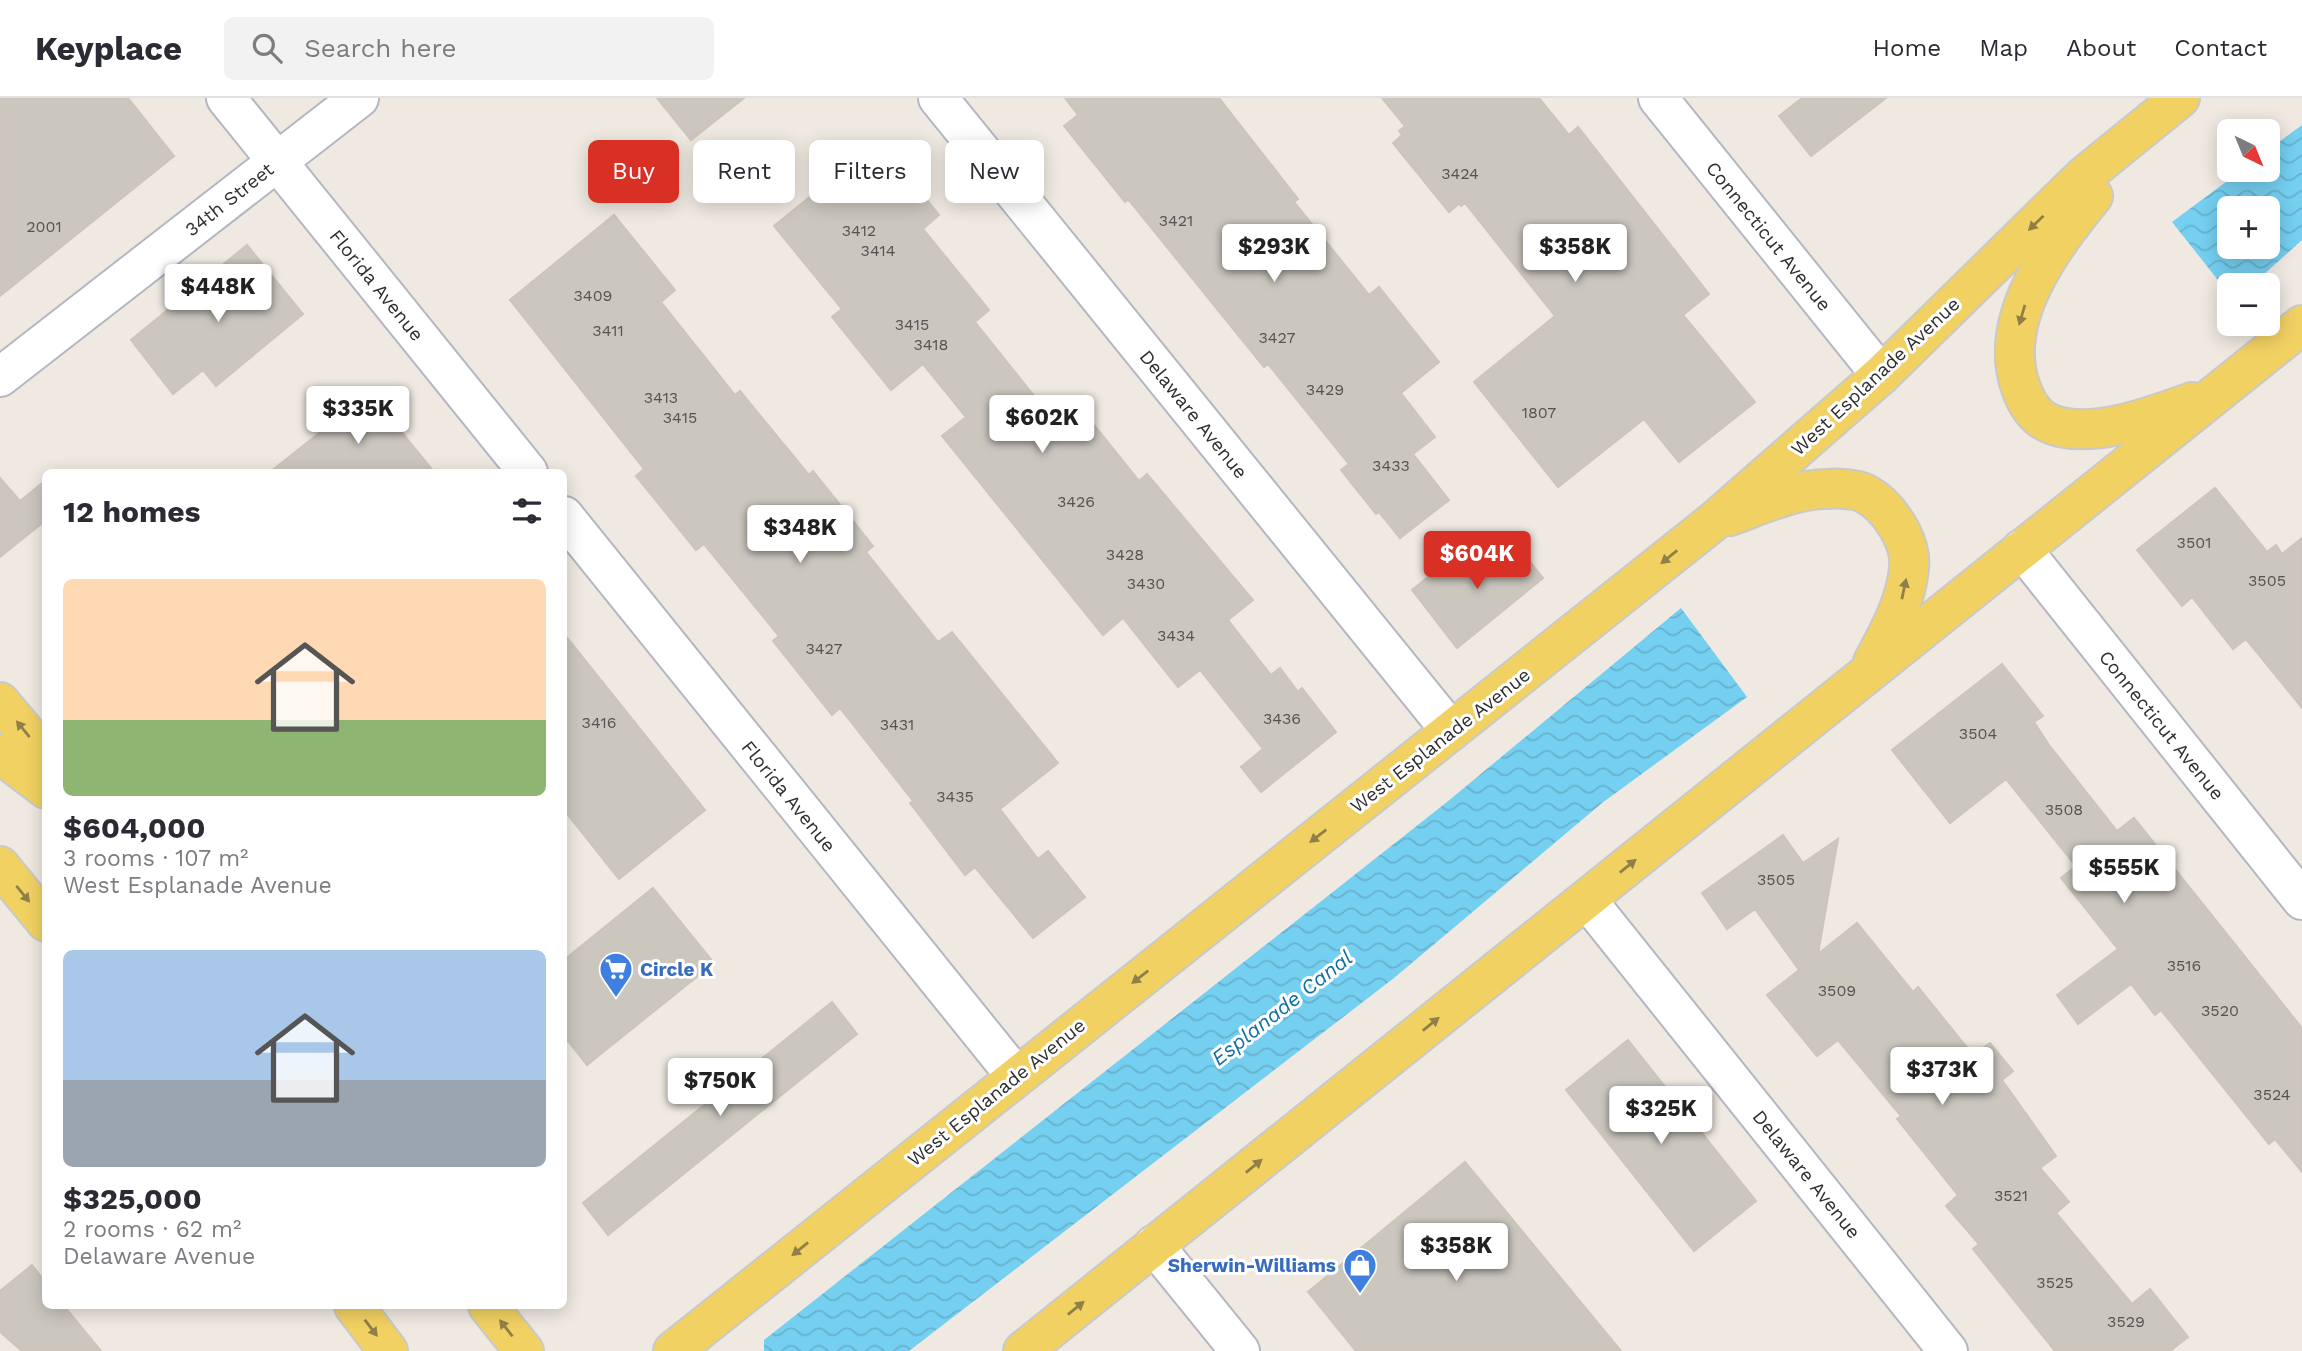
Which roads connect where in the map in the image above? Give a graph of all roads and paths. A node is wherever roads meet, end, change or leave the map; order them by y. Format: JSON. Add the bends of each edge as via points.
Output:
{"nodes":[{"id":1,"x":226,"y":98,"type":"edge"},
{"id":2,"x":359,"y":98,"type":"edge"},
{"id":3,"x":938,"y":98,"type":"edge"},
{"id":4,"x":1658,"y":98,"type":"edge"},
{"id":5,"x":2168,"y":108,"type":"edge"},
{"id":6,"x":277,"y":162,"type":"junction"},
{"id":7,"x":2302,"y":325,"type":"edge"},
{"id":8,"x":1881,"y":374,"type":"junction"},
{"id":9,"x":0,"y":377,"type":"edge"},
{"id":10,"x":2216,"y":394,"type":"junction"},
{"id":11,"x":526,"y":469,"type":"edge"},
{"id":12,"x":567,"y":520,"type":"edge"},
{"id":13,"x":1713,"y":522,"type":"junction"},
{"id":14,"x":2022,"y":549,"type":"junction"},
{"id":15,"x":1868,"y":673,"type":"junction"},
{"id":16,"x":0,"y":702,"type":"edge"},
{"id":17,"x":1451,"y":731,"type":"junction"},
{"id":18,"x":42,"y":752,"type":"edge"},
{"id":19,"x":0,"y":754,"type":"edge"},
{"id":20,"x":42,"y":786,"type":"edge"},
{"id":21,"x":0,"y":866,"type":"edge"},
{"id":22,"x":1587,"y":900,"type":"junction"},
{"id":23,"x":2302,"y":900,"type":"edge"},
{"id":24,"x":42,"y":917,"type":"edge"},
{"id":25,"x":1015,"y":1075,"type":"junction"},
{"id":26,"x":1154,"y":1245,"type":"junction"},
{"id":27,"x":733,"y":1303,"type":"junction"},
{"id":28,"x":356,"y":1309,"type":"edge"},
{"id":29,"x":490,"y":1309,"type":"edge"},
{"id":30,"x":388,"y":1351,"type":"edge"},
{"id":31,"x":524,"y":1351,"type":"edge"},
{"id":32,"x":673,"y":1351,"type":"edge"},
{"id":33,"x":711,"y":1351,"type":"edge"},
{"id":34,"x":1023,"y":1351,"type":"edge"},
{"id":35,"x":1240,"y":1351,"type":"edge"},
{"id":36,"x":1948,"y":1351,"type":"edge"}],
"edges":[{"from":1,"to":6,"type":"street","name":"Florida Avenue"},
{"from":2,"to":6,"type":"street","name":"34th Street"},
{"from":3,"to":17,"type":"street","name":"Delaware Avenue"},
{"from":4,"to":8,"type":"street","name":"Connecticut Avenue"},
{"from":5,"to":8,"type":"main road","name":"West Esplanade Avenue","one_way":true,"via":[[2084,176]]},
{"from":5,"to":10,"type":"main road","one_way":true,"via":[[2062,235],[2027,297],[2014,340],[2017,377],[2026,405],[2050,424],[2078,427],[2113,427]]},
{"from":6,"to":9,"type":"street","name":"34th Street"},
{"from":6,"to":11,"type":"street","name":"Florida Avenue"},
{"from":7,"to":10,"type":"main road"},
{"from":8,"to":13,"type":"main road","name":"West Esplanade Avenue"},
{"from":10,"to":14,"type":"main road"},
{"from":12,"to":25,"type":"street","name":"Florida Avenue"},
{"from":15,"to":13,"type":"main road","one_way":true,"via":[[1900,609],[1909,566],[1906,546],[1889,513],[1864,492],[1827,489],[1796,493]]},
{"from":13,"to":17,"type":"main road","name":"West Esplanade Avenue","one_way":true},
{"from":14,"to":15,"type":"main road"},
{"from":14,"to":23,"type":"street","name":"Connecticut Avenue"},
{"from":22,"to":15,"type":"main road","one_way":true},
{"from":18,"to":16,"type":"main road","one_way":true},
{"from":17,"to":25,"type":"main road","name":"West Esplanade Avenue","one_way":true},
{"from":19,"to":20,"type":"main road"},
{"from":21,"to":24,"type":"main road","one_way":true},
{"from":26,"to":22,"type":"main road","one_way":true},
{"from":22,"to":36,"type":"street","name":"Delaware Avenue"},
{"from":25,"to":27,"type":"main road","name":"West Esplanade Avenue","one_way":true},
{"from":34,"to":26,"type":"main road","one_way":true},
{"from":26,"to":35,"type":"street"},
{"from":27,"to":32,"type":"main road","name":"West Esplanade Avenue"},
{"from":27,"to":33,"type":"main road"},
{"from":28,"to":30,"type":"main road","one_way":true},
{"from":31,"to":29,"type":"main road","one_way":true}]}
